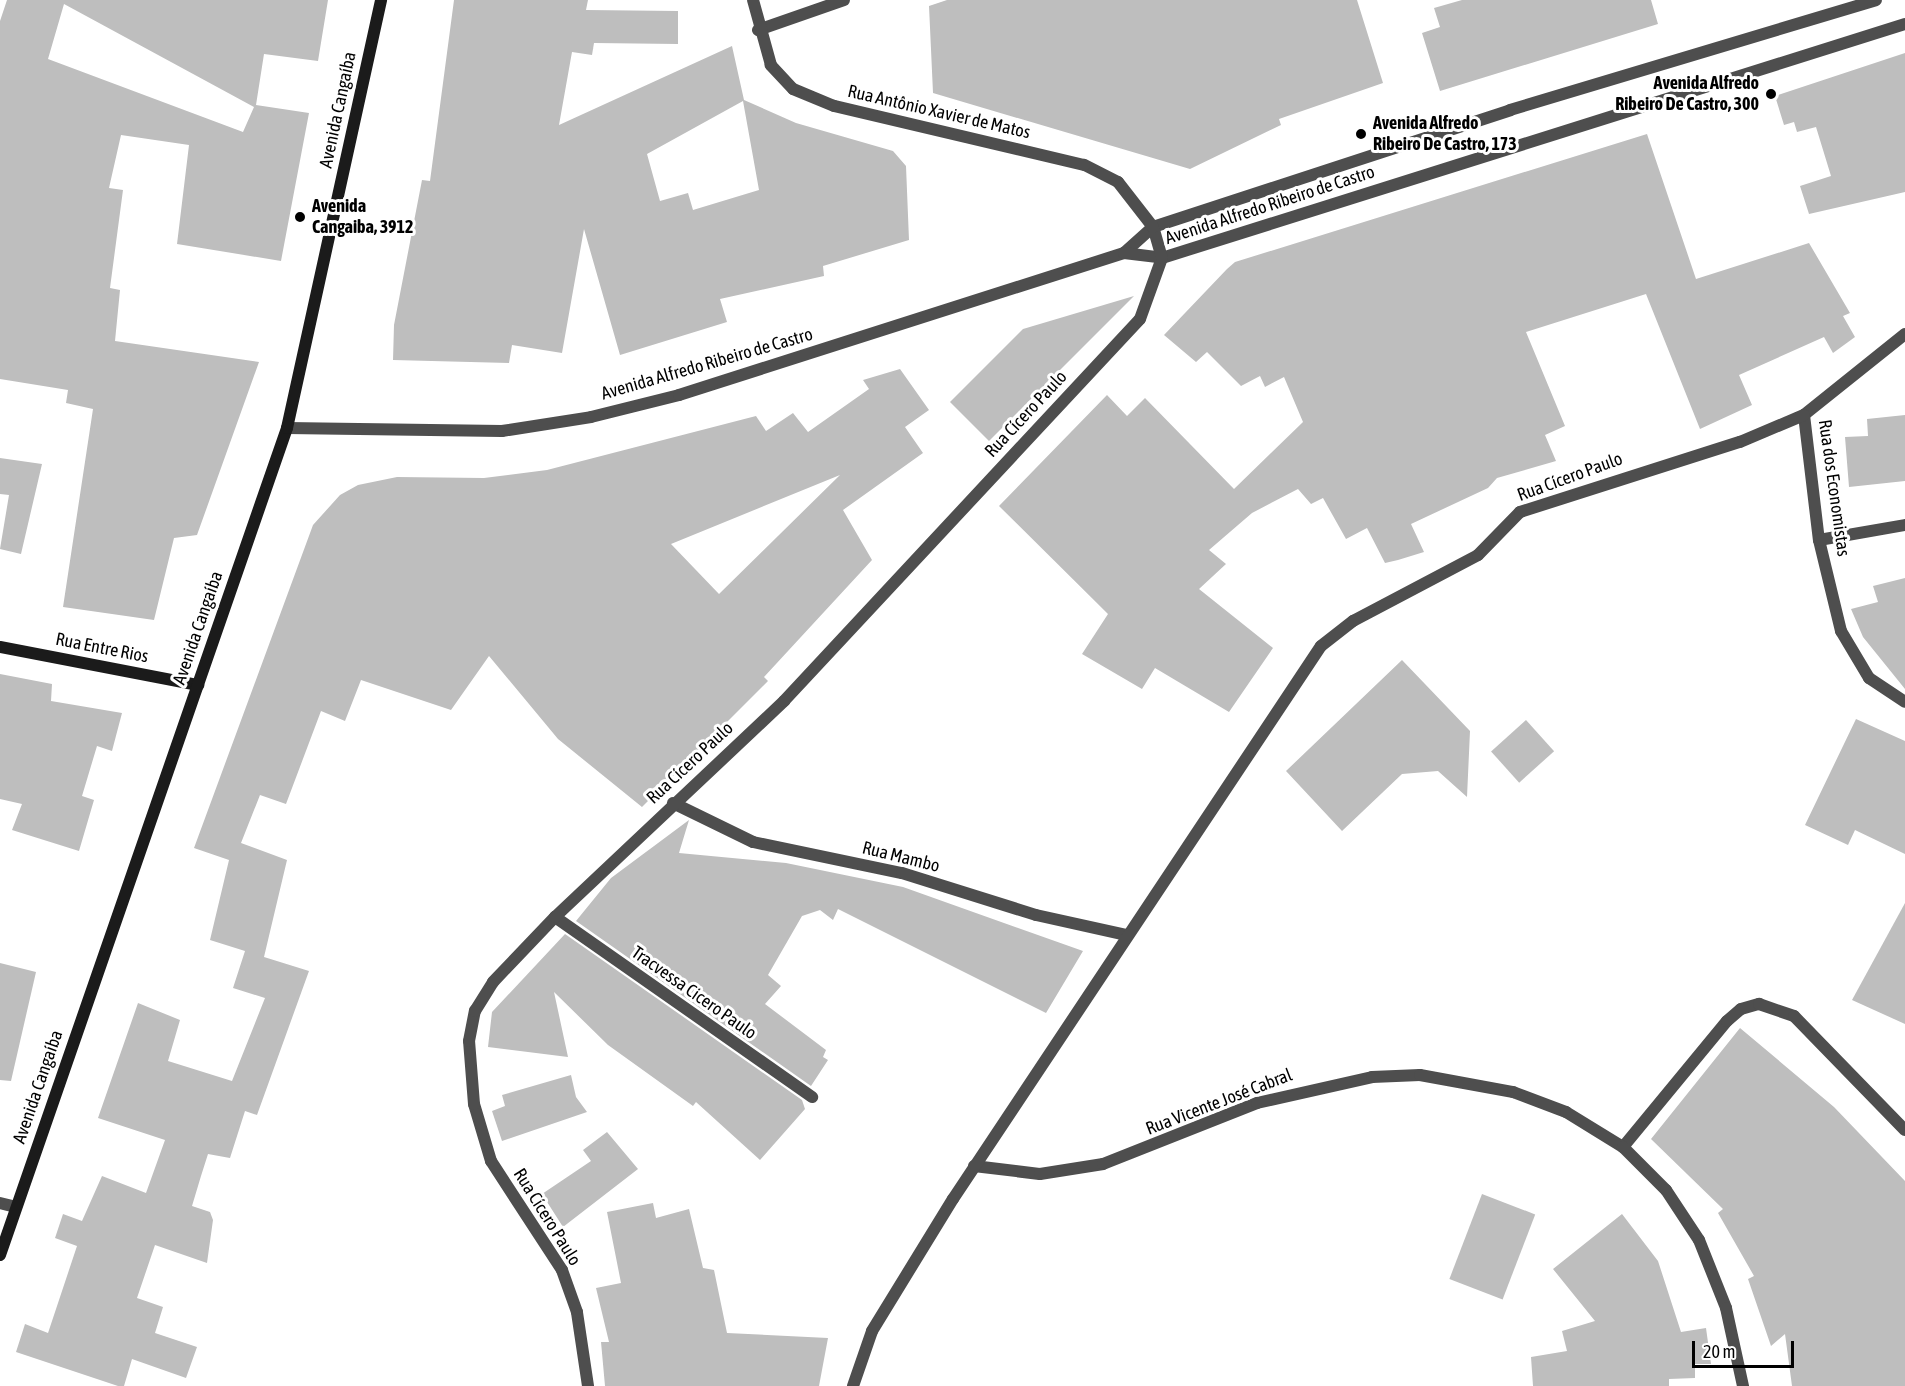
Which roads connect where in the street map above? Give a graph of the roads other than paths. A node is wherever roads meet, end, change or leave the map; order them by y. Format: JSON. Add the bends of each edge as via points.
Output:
{"nodes":[{"id":1,"x":381,"y":0,"type":"edge"},
{"id":2,"x":753,"y":0,"type":"edge"},
{"id":3,"x":844,"y":0,"type":"edge"},
{"id":4,"x":1876,"y":0,"type":"edge"},
{"id":5,"x":1905,"y":24,"type":"edge"},
{"id":6,"x":758,"y":30,"type":"junction"},
{"id":7,"x":1153,"y":227,"type":"junction"},
{"id":8,"x":1124,"y":253,"type":"junction"},
{"id":9,"x":1162,"y":258,"type":"junction"},
{"id":10,"x":1905,"y":334,"type":"edge"},
{"id":11,"x":1804,"y":415,"type":"junction"},
{"id":12,"x":287,"y":428,"type":"junction"},
{"id":13,"x":1905,"y":525,"type":"edge"},
{"id":14,"x":1819,"y":540,"type":"junction"},
{"id":15,"x":0,"y":647,"type":"edge"},
{"id":16,"x":198,"y":685,"type":"junction"},
{"id":17,"x":1905,"y":702,"type":"edge"},
{"id":18,"x":672,"y":803,"type":"junction"},
{"id":19,"x":555,"y":917,"type":"junction"},
{"id":20,"x":1126,"y":935,"type":"junction"},
{"id":21,"x":812,"y":1097,"type":"dead end"},
{"id":22,"x":1904,"y":1124,"type":"edge"},
{"id":23,"x":1623,"y":1146,"type":"junction"},
{"id":24,"x":974,"y":1166,"type":"junction"},
{"id":25,"x":0,"y":1203,"type":"edge"},
{"id":26,"x":16,"y":1207,"type":"junction"},
{"id":27,"x":0,"y":1255,"type":"edge"},
{"id":28,"x":588,"y":1386,"type":"edge"},
{"id":29,"x":852,"y":1386,"type":"edge"},
{"id":30,"x":1743,"y":1386,"type":"edge"}],
"edges":[{"from":1,"to":12,"type":"main road","name":"Avenida Cangaíba"},
{"from":2,"to":6,"type":"street","name":"Rua Antônio Xavier de Matos"},
{"from":3,"to":6,"type":"street"},
{"from":4,"to":7,"type":"street","name":"Avenida Alfredo Ribeiro de Castro","via":[[1510,110]]},
{"from":5,"to":9,"type":"street","name":"Avenida Alfredo Ribeiro de Castro"},
{"from":6,"to":7,"type":"street","name":"Rua Antônio Xavier de Matos","via":[[771,65],[793,89],[834,106],[1084,165],[1118,182]]},
{"from":7,"to":8,"type":"street","name":"Avenida Alfredo Ribeiro de Castro"},
{"from":7,"to":9,"type":"street"},
{"from":8,"to":9,"type":"street","name":"Avenida Alfredo Ribeiro de Castro"},
{"from":8,"to":12,"type":"street","name":"Avenida Alfredo Ribeiro de Castro","via":[[679,395],[591,417],[502,431]]},
{"from":9,"to":18,"type":"street","name":"Rua Cícero Paulo","via":[[1140,318],[784,701]]},
{"from":10,"to":11,"type":"street","name":"Rua dos Economistas"},
{"from":11,"to":14,"type":"street","name":"Rua dos Economistas"},
{"from":11,"to":20,"type":"street","name":"Rua Cícero Paulo","via":[[1740,442],[1520,512],[1478,555],[1337,634],[1293,681]]},
{"from":12,"to":16,"type":"main road","name":"Avenida Cangaíba"},
{"from":13,"to":14,"type":"street"},
{"from":14,"to":17,"type":"street","name":"Rua dos Economistas","via":[[1841,632],[1869,678]]},
{"from":15,"to":16,"type":"main road","name":"Rua Entre Rios"},
{"from":16,"to":26,"type":"main road","name":"Avenida Cangaíba"},
{"from":18,"to":19,"type":"street","name":"Rua Cícero Paulo"},
{"from":18,"to":20,"type":"street","name":"Rua Mambo","via":[[753,842],[902,873],[1036,915]]},
{"from":19,"to":21,"type":"street","name":"Tracvessa Cicero Paulo"},
{"from":19,"to":28,"type":"street","name":"Rua Cícero Paulo","via":[[493,982],[475,1011],[469,1041],[474,1104],[491,1161],[562,1270],[577,1312]]},
{"from":20,"to":24,"type":"street","name":"Rua Cícero Paulo"},
{"from":22,"to":23,"type":"street","via":[[1794,1016],[1760,1004],[1741,1009],[1727,1021]]},
{"from":23,"to":24,"type":"street","name":"Rua Vicente José Cabral","via":[[1566,1112],[1513,1092],[1420,1075],[1312,1087],[1103,1164],[1040,1174]]},
{"from":23,"to":30,"type":"street","name":"Rua Vicente José Cabral","via":[[1666,1190],[1699,1240],[1726,1308]]},
{"from":24,"to":29,"type":"street","name":"Rua Cícero Paulo","via":[[872,1330]]},
{"from":25,"to":26,"type":"street"},
{"from":26,"to":27,"type":"main road","name":"Avenida Cangaíba"}]}
